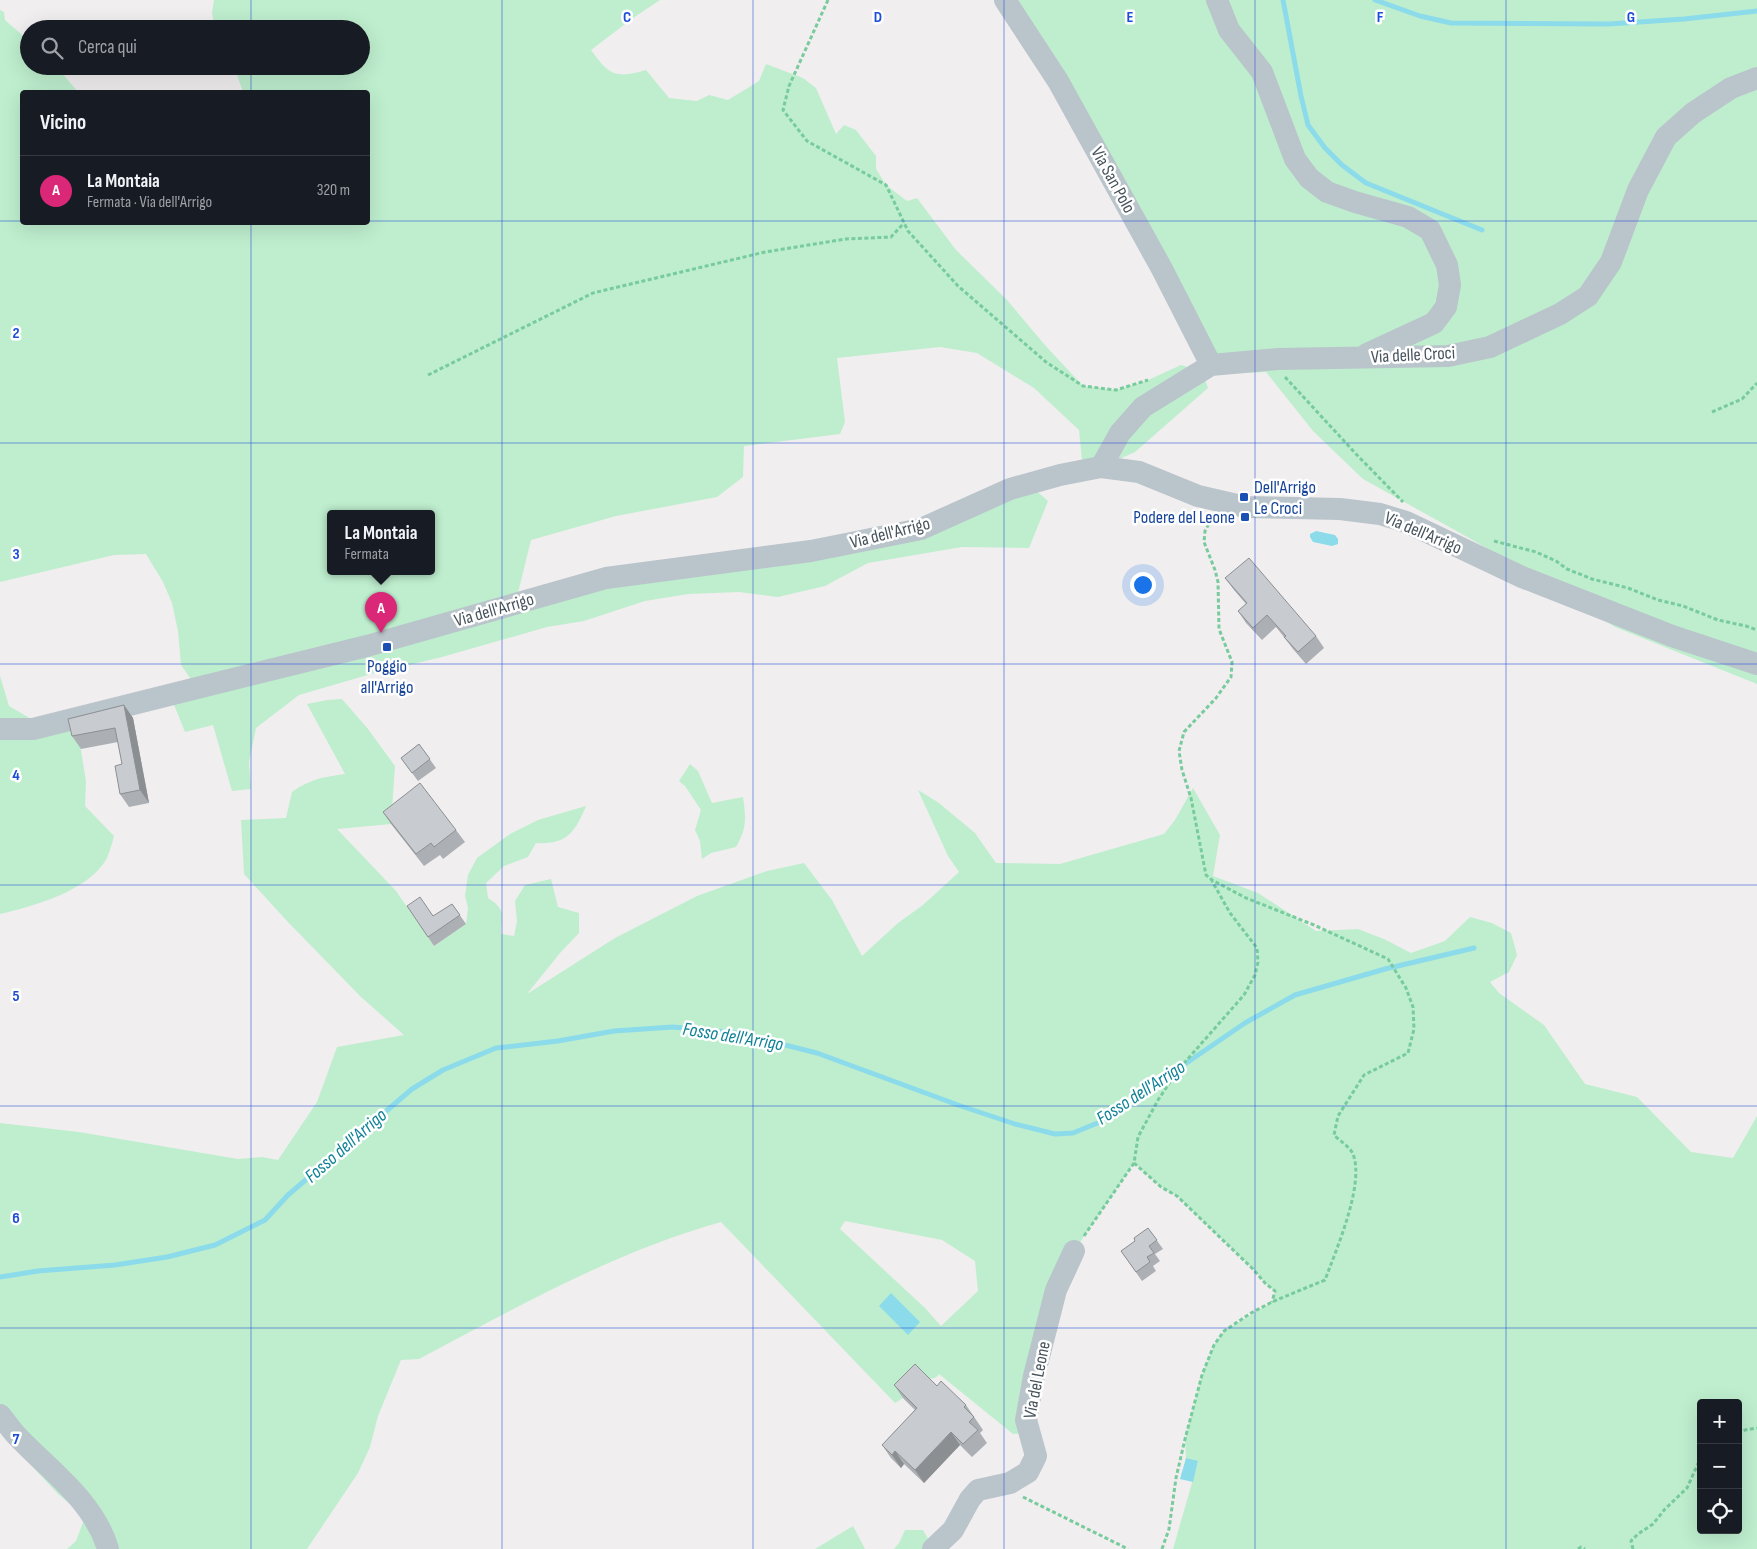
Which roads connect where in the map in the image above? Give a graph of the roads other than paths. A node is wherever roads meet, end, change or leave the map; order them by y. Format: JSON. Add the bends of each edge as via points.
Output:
{"nodes":[{"id":1,"x":1005,"y":0,"type":"edge"},
{"id":2,"x":1217,"y":0,"type":"edge"},
{"id":3,"x":1757,"y":78,"type":"edge"},
{"id":4,"x":1359,"y":358,"type":"junction"},
{"id":5,"x":1211,"y":365,"type":"junction"},
{"id":6,"x":1101,"y":467,"type":"junction"},
{"id":7,"x":1757,"y":664,"type":"edge"},
{"id":8,"x":0,"y":729,"type":"edge"},
{"id":9,"x":1074,"y":1251,"type":"road end"},
{"id":10,"x":0,"y":1415,"type":"edge"},
{"id":11,"x":108,"y":1549,"type":"edge"},
{"id":12,"x":933,"y":1549,"type":"edge"}],
"edges":[{"from":1,"to":5,"type":"street","name":"Via San Polo","via":[[1058,80]]},
{"from":2,"to":4,"type":"street","via":[[1229,30],[1262,72],[1295,159],[1309,178],[1327,192],[1408,217],[1430,230],[1447,266],[1450,285],[1446,307],[1434,323]]},
{"from":3,"to":4,"type":"street","name":"Via delle Croci","via":[[1731,88],[1693,113],[1666,137],[1638,190],[1611,262],[1588,296],[1560,314],[1490,347],[1448,356]]},
{"from":4,"to":5,"type":"street","name":"Via delle Croci","via":[[1272,359]]},
{"from":5,"to":6,"type":"street","name":"Via delle Croci","via":[[1143,407],[1120,432]]},
{"from":6,"to":7,"type":"street","name":"Via dell'Arrigo","via":[[1139,472],[1198,496],[1246,507],[1340,509],[1380,514],[1406,522],[1522,577],[1672,636]]},
{"from":6,"to":8,"type":"street","name":"Via dell'Arrigo","via":[[1010,489],[921,529],[811,550],[606,578],[367,646],[33,729]]},
{"from":9,"to":12,"type":"street","name":"Via del Leone","via":[[1056,1290],[1034,1376],[1026,1420],[1036,1456],[1028,1472],[1010,1483],[978,1490],[952,1530]]},
{"from":10,"to":11,"type":"street","via":[[90,1513],[104,1534]]}]}
